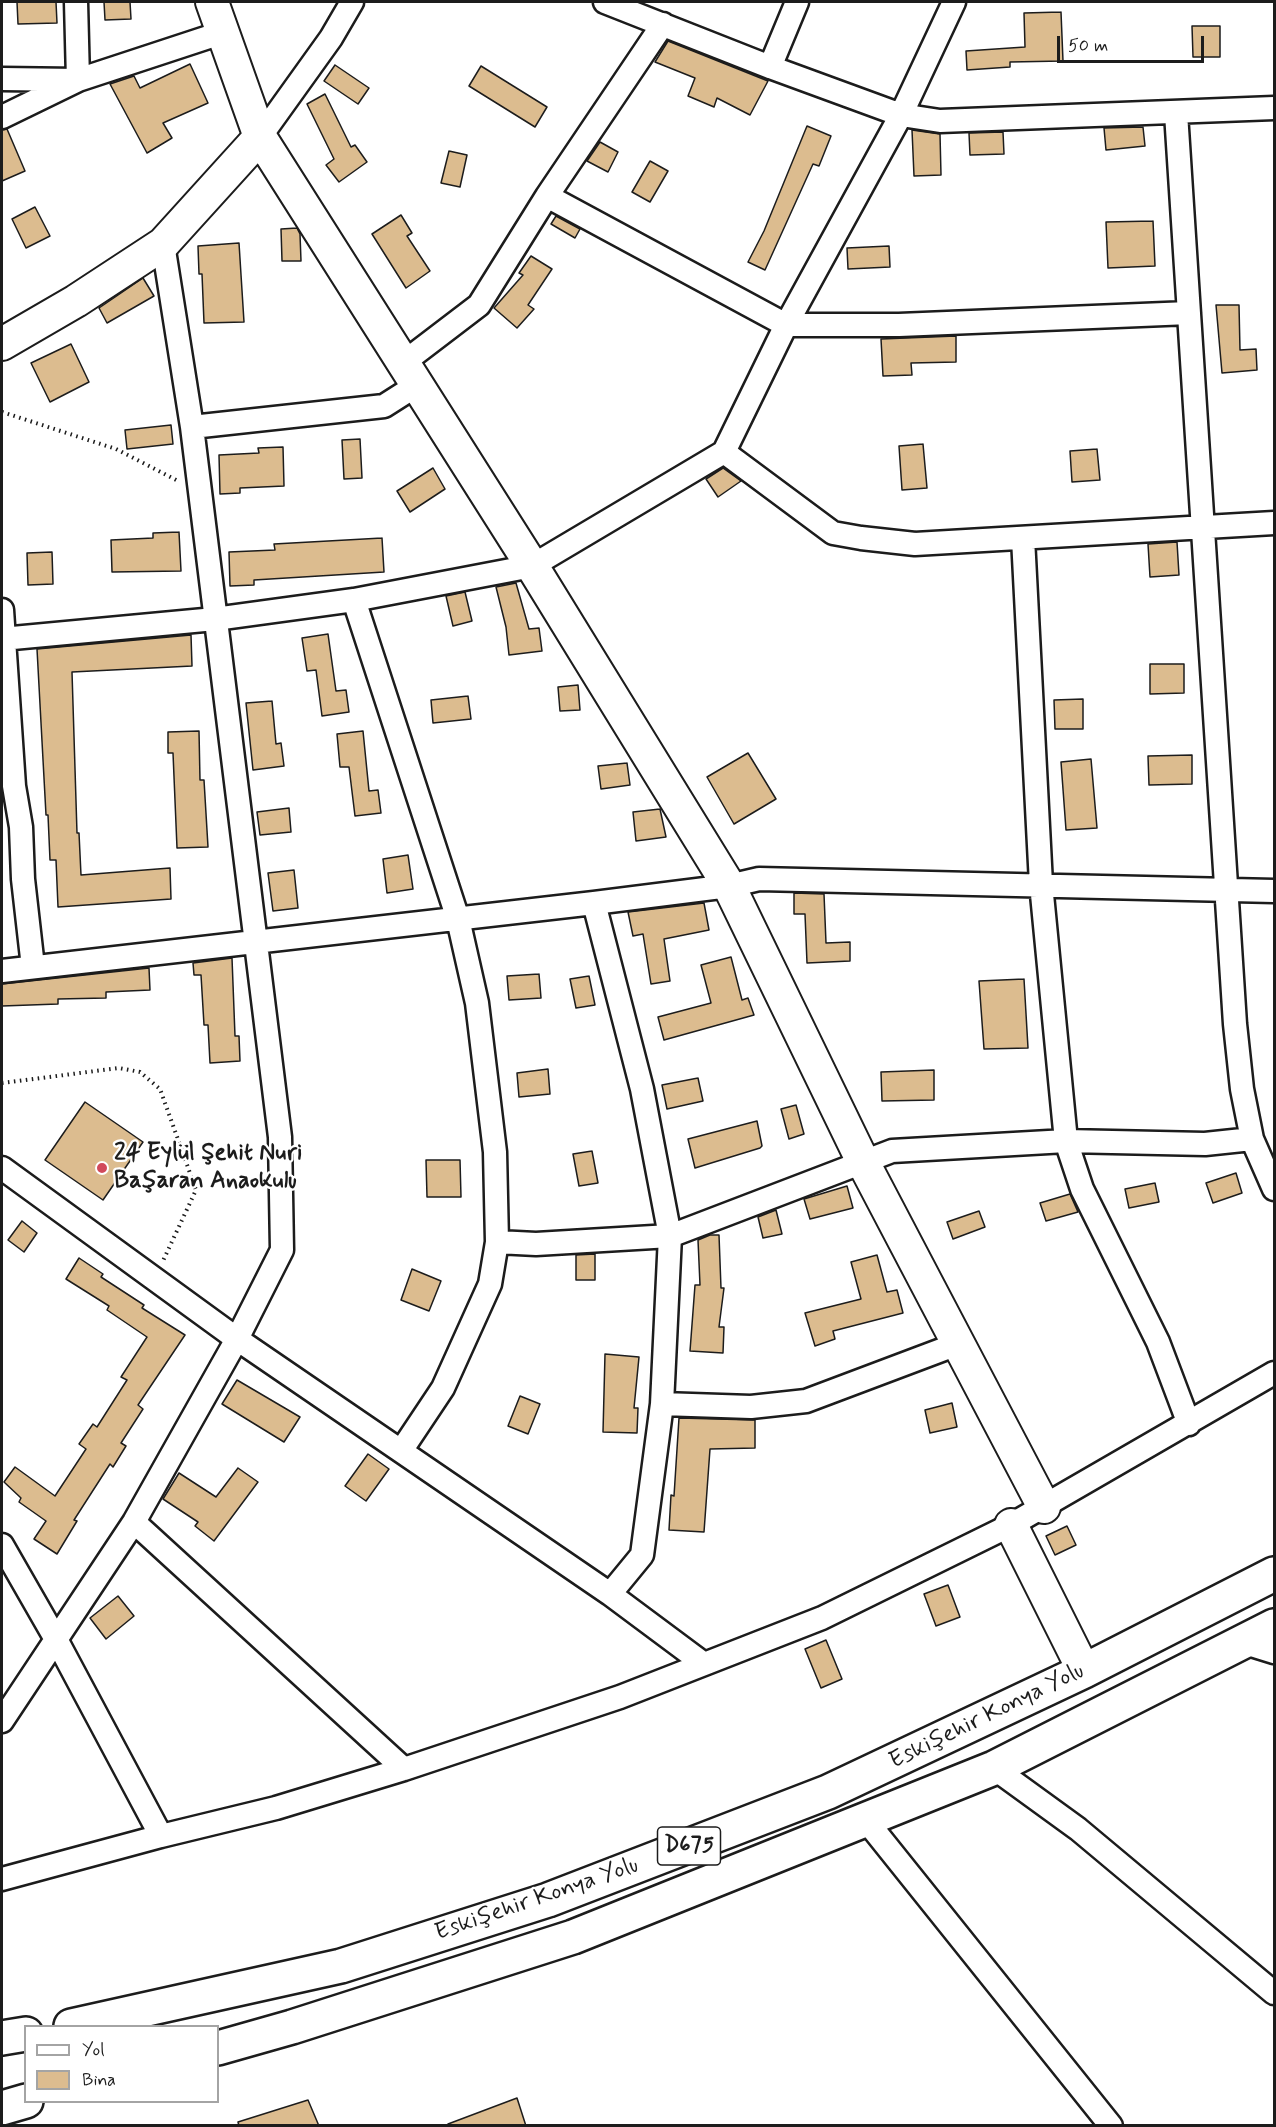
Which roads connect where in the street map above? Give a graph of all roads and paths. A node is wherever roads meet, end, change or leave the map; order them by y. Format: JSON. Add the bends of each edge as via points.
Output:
{"nodes":[{"id":1,"x":76,"y":2,"type":"edge"},
{"id":2,"x":212,"y":2,"type":"edge"},
{"id":3,"x":352,"y":2,"type":"edge"},
{"id":4,"x":605,"y":2,"type":"edge"},
{"id":5,"x":797,"y":2,"type":"edge"},
{"id":6,"x":954,"y":2,"type":"edge"},
{"id":7,"x":663,"y":24,"type":"junction"},
{"id":8,"x":224,"y":32,"type":"junction"},
{"id":9,"x":770,"y":67,"type":"junction"},
{"id":10,"x":2,"y":79,"type":"edge"},
{"id":11,"x":78,"y":80,"type":"junction"},
{"id":12,"x":1275,"y":108,"type":"edge"},
{"id":13,"x":1176,"y":113,"type":"junction"},
{"id":14,"x":901,"y":115,"type":"junction"},
{"id":15,"x":2,"y":117,"type":"edge"},
{"id":16,"x":260,"y":136,"type":"junction"},
{"id":17,"x":547,"y":196,"type":"junction"},
{"id":18,"x":164,"y":244,"type":"junction"},
{"id":19,"x":1189,"y":313,"type":"junction"},
{"id":20,"x":786,"y":325,"type":"junction"},
{"id":21,"x":2,"y":344,"type":"edge"},
{"id":22,"x":410,"y":374,"type":"junction"},
{"id":23,"x":2,"y":412,"type":"edge"},
{"id":24,"x":192,"y":427,"type":"junction"},
{"id":25,"x":724,"y":452,"type":"junction"},
{"id":26,"x":200,"y":492,"type":"junction"},
{"id":27,"x":1275,"y":522,"type":"edge"},
{"id":28,"x":1201,"y":528,"type":"junction"},
{"id":29,"x":1023,"y":538,"type":"junction"},
{"id":30,"x":532,"y":566,"type":"junction"},
{"id":31,"x":354,"y":600,"type":"junction"},
{"id":32,"x":2,"y":610,"type":"edge"},
{"id":33,"x":215,"y":619,"type":"junction"},
{"id":34,"x":2,"y":639,"type":"edge"},
{"id":35,"x":1041,"y":884,"type":"junction"},
{"id":36,"x":729,"y":886,"type":"junction"},
{"id":37,"x":1226,"y":890,"type":"junction"},
{"id":38,"x":1275,"y":891,"type":"edge"},
{"id":39,"x":594,"y":903,"type":"junction"},
{"id":40,"x":458,"y":918,"type":"junction"},
{"id":41,"x":254,"y":943,"type":"junction"},
{"id":42,"x":33,"y":967,"type":"junction"},
{"id":43,"x":2,"y":971,"type":"edge"},
{"id":44,"x":2,"y":1083,"type":"edge"},
{"id":45,"x":1252,"y":1138,"type":"junction"},
{"id":46,"x":1066,"y":1141,"type":"junction"},
{"id":47,"x":864,"y":1164,"type":"junction"},
{"id":48,"x":2,"y":1168,"type":"edge"},
{"id":49,"x":1275,"y":1189,"type":"edge"},
{"id":50,"x":670,"y":1236,"type":"junction"},
{"id":51,"x":497,"y":1242,"type":"junction"},
{"id":52,"x":154,"y":1281,"type":"junction"},
{"id":53,"x":237,"y":1339,"type":"junction"},
{"id":54,"x":960,"y":1343,"type":"junction"},
{"id":55,"x":1275,"y":1373,"type":"edge"},
{"id":56,"x":662,"y":1404,"type":"junction"},
{"id":57,"x":1188,"y":1424,"type":"junction"},
{"id":58,"x":401,"y":1451,"type":"junction"},
{"id":59,"x":1044,"y":1507,"type":"junction"},
{"id":60,"x":134,"y":1522,"type":"junction"},
{"id":61,"x":1011,"y":1525,"type":"junction"},
{"id":62,"x":2,"y":1545,"type":"edge"},
{"id":63,"x":1275,"y":1574,"type":"edge"},
{"id":64,"x":610,"y":1594,"type":"junction"},
{"id":65,"x":1275,"y":1626,"type":"edge"},
{"id":66,"x":57,"y":1641,"type":"junction"},
{"id":67,"x":1260,"y":1648,"type":"edge"},
{"id":68,"x":704,"y":1664,"type":"junction"},
{"id":69,"x":1084,"y":1671,"type":"junction"},
{"id":70,"x":2,"y":1721,"type":"edge"},
{"id":71,"x":994,"y":1768,"type":"junction"},
{"id":72,"x":404,"y":1769,"type":"junction"},
{"id":73,"x":865,"y":1819,"type":"junction"},
{"id":74,"x":161,"y":1836,"type":"junction"},
{"id":75,"x":2,"y":1879,"type":"edge"},
{"id":76,"x":1275,"y":1993,"type":"edge"},
{"id":77,"x":76,"y":2025,"type":"edge"},
{"id":78,"x":24,"y":2034,"type":"edge"},
{"id":79,"x":2,"y":2038,"type":"edge"},
{"id":80,"x":219,"y":2048,"type":"edge"},
{"id":81,"x":1111,"y":2126,"type":"edge"}],
"edges":[{"from":1,"to":11,"type":"street"},
{"from":2,"to":8,"type":"street"},
{"from":3,"to":16,"type":"street","via":[[331,38]]},
{"from":4,"to":7,"type":"street"},
{"from":5,"to":9,"type":"street"},
{"from":6,"to":14,"type":"street"},
{"from":7,"to":9,"type":"street"},
{"from":7,"to":17,"type":"street"},
{"from":8,"to":11,"type":"street"},
{"from":8,"to":16,"type":"street"},
{"from":9,"to":14,"type":"street"},
{"from":10,"to":11,"type":"street"},
{"from":11,"to":15,"type":"street"},
{"from":12,"to":13,"type":"street"},
{"from":13,"to":14,"type":"street","via":[[940,121]]},
{"from":13,"to":19,"type":"street"},
{"from":14,"to":20,"type":"street"},
{"from":16,"to":18,"type":"street"},
{"from":16,"to":22,"type":"street"},
{"from":17,"to":20,"type":"street"},
{"from":17,"to":22,"type":"street","via":[[479,305]]},
{"from":18,"to":21,"type":"street"},
{"from":18,"to":24,"type":"street"},
{"from":19,"to":20,"type":"street","via":[[899,325]]},
{"from":19,"to":28,"type":"street"},
{"from":20,"to":25,"type":"street"},
{"from":22,"to":24,"type":"street","via":[[384,406]]},
{"from":22,"to":30,"type":"street"},
{"from":23,"to":26,"type":"path","via":[[116,449]]},
{"from":24,"to":26,"type":"street"},
{"from":25,"to":29,"type":"street","via":[[833,533],[915,544]]},
{"from":25,"to":30,"type":"street"},
{"from":26,"to":33,"type":"street"},
{"from":27,"to":28,"type":"street"},
{"from":28,"to":29,"type":"street"},
{"from":28,"to":37,"type":"street"},
{"from":29,"to":35,"type":"street"},
{"from":30,"to":31,"type":"street"},
{"from":30,"to":36,"type":"street"},
{"from":31,"to":33,"type":"street"},
{"from":31,"to":40,"type":"street"},
{"from":32,"to":34,"type":"street"},
{"from":33,"to":34,"type":"street"},
{"from":33,"to":41,"type":"street"},
{"from":34,"to":42,"type":"street"},
{"from":35,"to":36,"type":"street","via":[[759,879]]},
{"from":35,"to":37,"type":"street"},
{"from":35,"to":46,"type":"street"},
{"from":36,"to":39,"type":"street"},
{"from":36,"to":47,"type":"street"},
{"from":37,"to":38,"type":"street"},
{"from":37,"to":45,"type":"street","via":[[1240,1067]]},
{"from":39,"to":40,"type":"street"},
{"from":39,"to":50,"type":"street","via":[[642,1089]]},
{"from":40,"to":41,"type":"street"},
{"from":40,"to":51,"type":"street","via":[[483,1049],[495,1152]]},
{"from":41,"to":42,"type":"street"},
{"from":41,"to":53,"type":"street","via":[[280,1137],[282,1250]]},
{"from":42,"to":43,"type":"street"},
{"from":44,"to":52,"type":"path","via":[[119,1068],[140,1072],[160,1089],[196,1190]]},
{"from":45,"to":46,"type":"street","via":[[1205,1144]]},
{"from":45,"to":49,"type":"street"},
{"from":46,"to":47,"type":"street","via":[[892,1151]]},
{"from":46,"to":57,"type":"street","via":[[1082,1189],[1158,1342]]},
{"from":47,"to":50,"type":"street"},
{"from":47,"to":54,"type":"street"},
{"from":48,"to":52,"type":"street"},
{"from":50,"to":51,"type":"street","via":[[536,1244]]},
{"from":50,"to":56,"type":"street"},
{"from":51,"to":58,"type":"street","via":[[490,1284],[442,1388]]},
{"from":52,"to":53,"type":"street"},
{"from":53,"to":58,"type":"street"},
{"from":53,"to":60,"type":"street"},
{"from":54,"to":56,"type":"street","via":[[806,1401],[751,1407]]},
{"from":54,"to":59,"type":"street"},
{"from":55,"to":57,"type":"street"},
{"from":56,"to":64,"type":"street","via":[[642,1555]]},
{"from":57,"to":59,"type":"street"},
{"from":58,"to":64,"type":"street"},
{"from":59,"to":61,"type":"street"},
{"from":60,"to":66,"type":"street"},
{"from":60,"to":72,"type":"street"},
{"from":61,"to":68,"type":"street","via":[[822,1618]]},
{"from":61,"to":69,"type":"street"},
{"from":62,"to":66,"type":"street"},
{"from":63,"to":69,"type":"highway","name":"Eskişehir Konya Yolu","number":"D675"},
{"from":64,"to":68,"type":"street"},
{"from":65,"to":67,"type":"highway","number":"D675"},
{"from":66,"to":70,"type":"street"},
{"from":66,"to":74,"type":"street"},
{"from":67,"to":71,"type":"highway","number":"D675"},
{"from":68,"to":72,"type":"street","via":[[620,1697]]},
{"from":69,"to":77,"type":"highway","name":"Eskişehir Konya Yolu","number":"D675","via":[[828,1792],[548,1900],[341,1966]]},
{"from":71,"to":73,"type":"highway","number":"D675"},
{"from":71,"to":76,"type":"street","via":[[1078,1829]]},
{"from":72,"to":74,"type":"street","via":[[276,1808]]},
{"from":73,"to":80,"type":"highway","number":"D675","via":[[573,1937]]},
{"from":73,"to":81,"type":"street"},
{"from":74,"to":75,"type":"street"},
{"from":78,"to":79,"type":"highway"}]}
